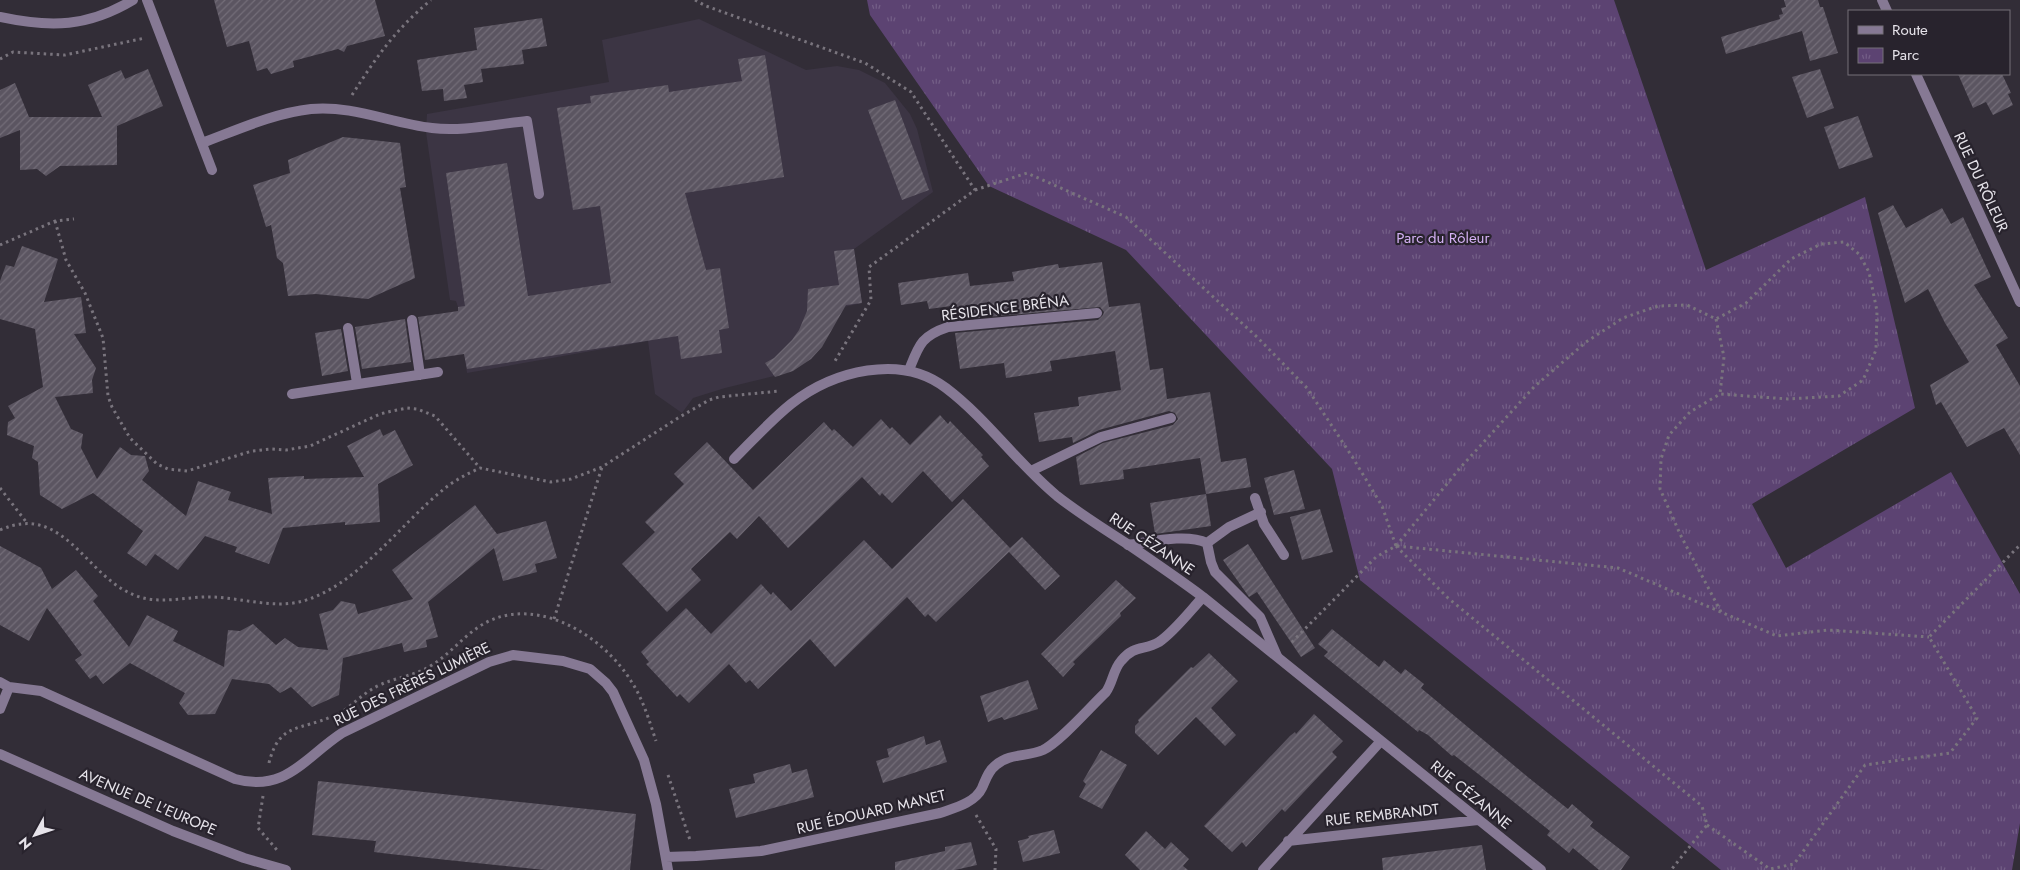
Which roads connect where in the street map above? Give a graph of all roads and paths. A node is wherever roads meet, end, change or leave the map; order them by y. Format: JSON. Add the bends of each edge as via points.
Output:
{"nodes":[{"id":1,"x":133,"y":0,"type":"edge"},
{"id":2,"x":147,"y":0,"type":"edge"},
{"id":3,"x":431,"y":0,"type":"edge"},
{"id":4,"x":695,"y":0,"type":"edge"},
{"id":5,"x":0,"y":17,"type":"edge"},
{"id":6,"x":160,"y":34,"type":"junction"},
{"id":7,"x":0,"y":60,"type":"edge"},
{"id":8,"x":1916,"y":75,"type":"edge"},
{"id":9,"x":342,"y":110,"type":"junction"},
{"id":10,"x":202,"y":143,"type":"junction"},
{"id":11,"x":212,"y":170,"type":"dead end"},
{"id":12,"x":975,"y":190,"type":"junction"},
{"id":13,"x":539,"y":194,"type":"dead end"},
{"id":14,"x":74,"y":219,"type":"dead end"},
{"id":15,"x":55,"y":221,"type":"junction"},
{"id":16,"x":0,"y":245,"type":"edge"},
{"id":17,"x":2020,"y":302,"type":"edge"},
{"id":18,"x":1096,"y":312,"type":"dead end"},
{"id":19,"x":1716,"y":319,"type":"junction"},
{"id":20,"x":412,"y":320,"type":"dead end"},
{"id":21,"x":348,"y":328,"type":"dead end"},
{"id":22,"x":909,"y":370,"type":"junction"},
{"id":23,"x":438,"y":372,"type":"dead end"},
{"id":24,"x":420,"y":375,"type":"junction"},
{"id":25,"x":358,"y":383,"type":"junction"},
{"id":26,"x":819,"y":387,"type":"junction"},
{"id":27,"x":783,"y":391,"type":"dead end"},
{"id":28,"x":292,"y":394,"type":"dead end"},
{"id":29,"x":1720,"y":394,"type":"junction"},
{"id":30,"x":1172,"y":418,"type":"dead end"},
{"id":31,"x":734,"y":459,"type":"dead end"},
{"id":32,"x":602,"y":467,"type":"junction"},
{"id":33,"x":480,"y":468,"type":"junction"},
{"id":34,"x":1031,"y":471,"type":"junction"},
{"id":35,"x":0,"y":488,"type":"edge"},
{"id":36,"x":1255,"y":498,"type":"dead end"},
{"id":37,"x":1261,"y":512,"type":"junction"},
{"id":38,"x":28,"y":524,"type":"junction"},
{"id":39,"x":0,"y":530,"type":"edge"},
{"id":40,"x":1207,"y":543,"type":"junction"},
{"id":41,"x":1128,"y":545,"type":"junction"},
{"id":42,"x":2020,"y":545,"type":"edge"},
{"id":43,"x":1396,"y":546,"type":"junction"},
{"id":44,"x":1284,"y":555,"type":"dead end"},
{"id":45,"x":1203,"y":597,"type":"junction"},
{"id":46,"x":1721,"y":612,"type":"junction"},
{"id":47,"x":554,"y":619,"type":"junction"},
{"id":48,"x":1928,"y":637,"type":"junction"},
{"id":49,"x":1277,"y":656,"type":"junction"},
{"id":50,"x":4,"y":684,"type":"edge"},
{"id":51,"x":0,"y":709,"type":"edge"},
{"id":52,"x":1381,"y":741,"type":"junction"},
{"id":53,"x":657,"y":744,"type":"dead end"},
{"id":54,"x":0,"y":754,"type":"edge"},
{"id":55,"x":667,"y":772,"type":"dead end"},
{"id":56,"x":265,"y":782,"type":"junction"},
{"id":57,"x":968,"y":802,"type":"junction"},
{"id":58,"x":1478,"y":820,"type":"junction"},
{"id":59,"x":1708,"y":825,"type":"junction"},
{"id":60,"x":1288,"y":841,"type":"junction"},
{"id":61,"x":696,"y":856,"type":"junction"},
{"id":62,"x":666,"y":857,"type":"junction"},
{"id":63,"x":274,"y":867,"type":"junction"},
{"id":64,"x":286,"y":870,"type":"edge"},
{"id":65,"x":668,"y":870,"type":"edge"},
{"id":66,"x":995,"y":870,"type":"edge"},
{"id":67,"x":1263,"y":870,"type":"edge"},
{"id":68,"x":1541,"y":870,"type":"edge"},
{"id":69,"x":1671,"y":870,"type":"edge"}],
"edges":[{"from":1,"to":5,"type":"street","via":[[76,23],[37,24]]},
{"from":2,"to":6,"type":"street"},
{"from":3,"to":9,"type":"path","via":[[383,47]]},
{"from":4,"to":12,"type":"path","via":[[865,63],[911,92]]},
{"from":6,"to":7,"type":"path","via":[[65,55],[13,52]]},
{"from":6,"to":10,"type":"street"},
{"from":8,"to":17,"type":"street","name":"RUE DU RÔLEUR"},
{"from":9,"to":10,"type":"street","via":[[298,111]]},
{"from":9,"to":13,"type":"street","via":[[435,129],[527,120]]},
{"from":10,"to":11,"type":"street"},
{"from":12,"to":26,"type":"path","via":[[869,267],[871,300]]},
{"from":12,"to":43,"type":"path","via":[[1027,173],[1126,217],[1257,337],[1307,388],[1382,506]]},
{"from":14,"to":15,"type":"path"},
{"from":15,"to":16,"type":"path"},
{"from":15,"to":33,"type":"path","via":[[66,260],[85,293],[103,338],[108,396],[112,407],[130,438],[158,464],[187,472],[252,451],[310,446],[380,414],[407,408],[427,411],[435,416]]},
{"from":18,"to":22,"type":"street","name":"RÉSIDENCE BRÉNA","via":[[948,327],[924,339]]},
{"from":19,"to":29,"type":"path","via":[[1724,357]]},
{"from":19,"to":29,"type":"path","via":[[1746,303],[1791,259],[1821,244],[1844,242],[1859,254],[1869,272],[1877,311],[1876,350],[1863,380],[1839,396],[1788,399]]},
{"from":19,"to":43,"type":"path","via":[[1687,305],[1658,306],[1623,318],[1586,342],[1528,394],[1460,468]]},
{"from":20,"to":24,"type":"street"},
{"from":21,"to":25,"type":"street"},
{"from":22,"to":26,"type":"street","name":"RUE CÉZANNE","via":[[876,370]]},
{"from":22,"to":34,"type":"street","name":"RUE CÉZANNE","via":[[945,387]]},
{"from":23,"to":24,"type":"street"},
{"from":24,"to":25,"type":"street"},
{"from":25,"to":28,"type":"street"},
{"from":26,"to":31,"type":"street","name":"RUE CÉZANNE","via":[[793,403]]},
{"from":27,"to":32,"type":"path","via":[[709,400]]},
{"from":29,"to":46,"type":"path","via":[[1690,412],[1669,435],[1660,459],[1660,489]]},
{"from":30,"to":34,"type":"street","via":[[1102,436]]},
{"from":32,"to":33,"type":"path","via":[[585,475],[551,482]]},
{"from":32,"to":47,"type":"path"},
{"from":33,"to":38,"type":"path","via":[[440,492],[347,579],[312,598],[286,604],[212,597],[163,600],[139,597],[115,585],[62,535],[50,528]]},
{"from":34,"to":41,"type":"street","name":"RUE CÉZANNE","via":[[1080,514]]},
{"from":35,"to":38,"type":"path"},
{"from":36,"to":37,"type":"street"},
{"from":37,"to":40,"type":"street","via":[[1229,527]]},
{"from":37,"to":44,"type":"street","via":[[1267,530]]},
{"from":38,"to":39,"type":"path"},
{"from":40,"to":41,"type":"street","via":[[1188,538]]},
{"from":40,"to":49,"type":"street","via":[[1215,572],[1260,617]]},
{"from":41,"to":45,"type":"street","name":"RUE CÉZANNE"},
{"from":42,"to":48,"type":"path"},
{"from":43,"to":46,"type":"path","via":[[1618,568]]},
{"from":43,"to":49,"type":"path","via":[[1376,557]]},
{"from":43,"to":59,"type":"path","via":[[1448,598],[1702,806]]},
{"from":45,"to":49,"type":"street","name":"RUE CÉZANNE"},
{"from":45,"to":57,"type":"street","name":"RUE ÉDOUARD MANET","via":[[1158,642],[1129,652],[1116,668],[1106,692],[1051,745],[996,764],[981,790]]},
{"from":46,"to":48,"type":"path","via":[[1777,636],[1828,630]]},
{"from":47,"to":53,"type":"path","via":[[594,640],[622,667],[638,694]]},
{"from":47,"to":56,"type":"path","via":[[514,614],[490,621],[468,634],[432,666],[372,689],[338,714],[285,733],[273,748]]},
{"from":48,"to":59,"type":"path","via":[[1978,718],[1950,753],[1865,765],[1794,864],[1770,870]]},
{"from":49,"to":52,"type":"street","name":"RUE CÉZANNE"},
{"from":50,"to":51,"type":"street"},
{"from":50,"to":56,"type":"street","name":"RUE DES FRÈRES LUMIÈRE","via":[[46,693],[235,779]]},
{"from":52,"to":58,"type":"street","name":"RUE CÉZANNE"},
{"from":52,"to":60,"type":"street","name":"RUE REMBRANDT"},
{"from":54,"to":63,"type":"street","name":"AVENUE DE L'EUROPE","via":[[173,831]]},
{"from":55,"to":61,"type":"path"},
{"from":56,"to":62,"type":"street","name":"RUE DES FRÈRES LUMIÈRE","via":[[296,770],[342,733],[489,662],[513,655],[563,661],[590,669],[613,692],[644,760]]},
{"from":56,"to":63,"type":"path","via":[[258,828],[277,850]]},
{"from":57,"to":61,"type":"street","name":"RUE ÉDOUARD MANET","via":[[940,813],[780,848]]},
{"from":57,"to":66,"type":"path","via":[[996,849]]},
{"from":58,"to":60,"type":"street","name":"RUE REMBRANDT"},
{"from":58,"to":68,"type":"street","name":"RUE CÉZANNE"},
{"from":59,"to":69,"type":"path"},
{"from":60,"to":67,"type":"street","name":"RUE REMBRANDT"},
{"from":61,"to":62,"type":"street","name":"RUE ÉDOUARD MANET"},
{"from":62,"to":65,"type":"street","name":"RUE DES FRÈRES LUMIÈRE"},
{"from":63,"to":64,"type":"street","name":"AVENUE DE L'EUROPE"}]}
